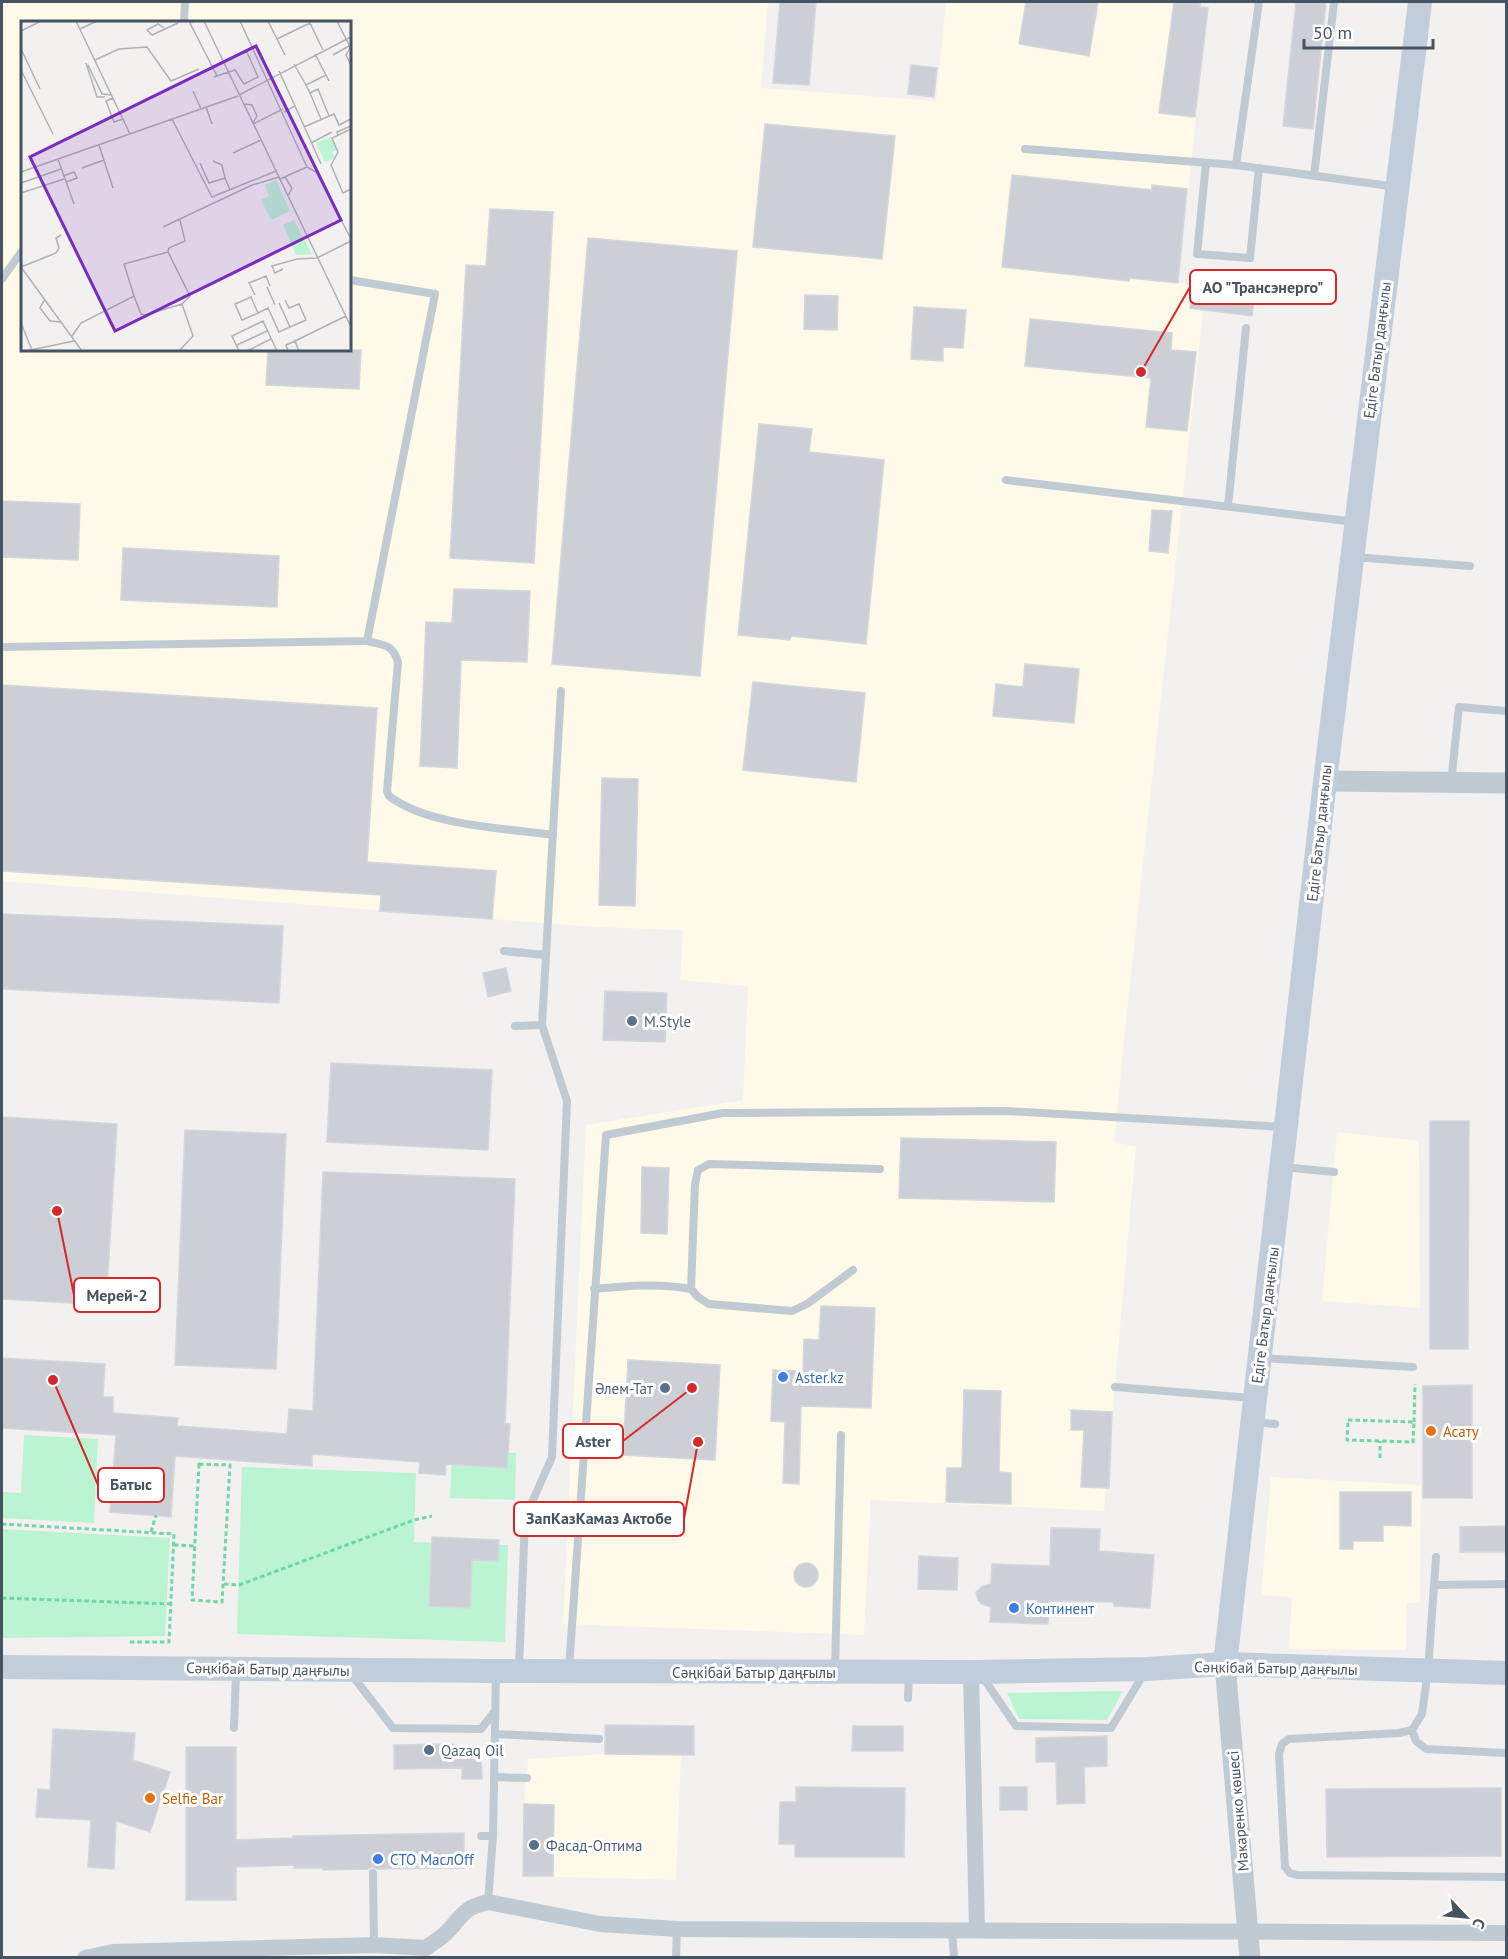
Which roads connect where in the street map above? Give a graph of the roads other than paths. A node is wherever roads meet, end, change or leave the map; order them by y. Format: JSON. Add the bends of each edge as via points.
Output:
{"nodes":[{"id":1,"x":185,"y":2,"type":"edge"},
{"id":2,"x":1259,"y":2,"type":"edge"},
{"id":3,"x":1334,"y":2,"type":"edge"},
{"id":4,"x":1420,"y":2,"type":"edge"},
{"id":5,"x":184,"y":21,"type":"edge"},
{"id":6,"x":1025,"y":149,"type":"dead end"},
{"id":7,"x":1206,"y":163,"type":"junction"},
{"id":8,"x":1236,"y":165,"type":"junction"},
{"id":9,"x":1259,"y":168,"type":"junction"},
{"id":10,"x":1314,"y":176,"type":"junction"},
{"id":11,"x":1397,"y":187,"type":"junction"},
{"id":12,"x":21,"y":252,"type":"edge"},
{"id":13,"x":2,"y":279,"type":"edge"},
{"id":14,"x":351,"y":280,"type":"edge"},
{"id":15,"x":1246,"y":328,"type":"dead end"},
{"id":16,"x":1006,"y":480,"type":"dead end"},
{"id":17,"x":1227,"y":506,"type":"junction"},
{"id":18,"x":1356,"y":522,"type":"junction"},
{"id":19,"x":1352,"y":557,"type":"junction"},
{"id":20,"x":1470,"y":566,"type":"dead end"},
{"id":21,"x":367,"y":641,"type":"junction"},
{"id":22,"x":2,"y":647,"type":"edge"},
{"id":23,"x":561,"y":691,"type":"dead end"},
{"id":24,"x":1506,"y":711,"type":"edge"},
{"id":25,"x":1325,"y":781,"type":"junction"},
{"id":26,"x":1451,"y":783,"type":"junction"},
{"id":27,"x":1506,"y":783,"type":"edge"},
{"id":28,"x":553,"y":835,"type":"junction"},
{"id":29,"x":504,"y":951,"type":"dead end"},
{"id":30,"x":546,"y":955,"type":"junction"},
{"id":31,"x":542,"y":1025,"type":"junction"},
{"id":32,"x":515,"y":1026,"type":"dead end"},
{"id":33,"x":1286,"y":1127,"type":"junction"},
{"id":34,"x":1281,"y":1167,"type":"junction"},
{"id":35,"x":880,"y":1169,"type":"dead end"},
{"id":36,"x":1334,"y":1172,"type":"dead end"},
{"id":37,"x":853,"y":1270,"type":"dead end"},
{"id":38,"x":594,"y":1289,"type":"junction"},
{"id":39,"x":691,"y":1289,"type":"junction"},
{"id":40,"x":1260,"y":1358,"type":"junction"},
{"id":41,"x":1413,"y":1367,"type":"dead end"},
{"id":42,"x":1115,"y":1387,"type":"dead end"},
{"id":43,"x":1261,"y":1414,"type":"junction"},
{"id":44,"x":841,"y":1435,"type":"dead end"},
{"id":45,"x":1436,"y":1557,"type":"dead end"},
{"id":46,"x":1506,"y":1584,"type":"edge"},
{"id":47,"x":1435,"y":1585,"type":"junction"},
{"id":48,"x":1225,"y":1664,"type":"junction"},
{"id":49,"x":2,"y":1667,"type":"edge"},
{"id":50,"x":236,"y":1669,"type":"junction"},
{"id":51,"x":347,"y":1670,"type":"junction"},
{"id":52,"x":1147,"y":1670,"type":"junction"},
{"id":53,"x":1428,"y":1670,"type":"junction"},
{"id":54,"x":507,"y":1671,"type":"junction"},
{"id":55,"x":569,"y":1671,"type":"junction"},
{"id":56,"x":835,"y":1672,"type":"junction"},
{"id":57,"x":909,"y":1672,"type":"junction"},
{"id":58,"x":975,"y":1672,"type":"junction"},
{"id":59,"x":1506,"y":1672,"type":"edge"},
{"id":60,"x":908,"y":1698,"type":"dead end"},
{"id":61,"x":495,"y":1710,"type":"junction"},
{"id":62,"x":234,"y":1728,"type":"dead end"},
{"id":63,"x":1412,"y":1730,"type":"junction"},
{"id":64,"x":495,"y":1734,"type":"junction"},
{"id":65,"x":599,"y":1739,"type":"dead end"},
{"id":66,"x":1506,"y":1753,"type":"edge"},
{"id":67,"x":494,"y":1777,"type":"junction"},
{"id":68,"x":527,"y":1778,"type":"dead end"},
{"id":69,"x":481,"y":1836,"type":"dead end"},
{"id":70,"x":493,"y":1836,"type":"junction"},
{"id":71,"x":373,"y":1873,"type":"dead end"},
{"id":72,"x":1506,"y":1877,"type":"edge"},
{"id":73,"x":488,"y":1902,"type":"junction"},
{"id":74,"x":677,"y":1929,"type":"junction"},
{"id":75,"x":977,"y":1930,"type":"junction"},
{"id":76,"x":952,"y":1931,"type":"junction"},
{"id":77,"x":1249,"y":1932,"type":"junction"},
{"id":78,"x":1506,"y":1934,"type":"edge"},
{"id":79,"x":374,"y":1945,"type":"junction"},
{"id":80,"x":426,"y":1953,"type":"edge"},
{"id":81,"x":85,"y":1958,"type":"edge"},
{"id":82,"x":676,"y":1958,"type":"edge"},
{"id":83,"x":954,"y":1958,"type":"edge"},
{"id":84,"x":1250,"y":1958,"type":"edge"}],
"edges":[{"from":1,"to":5,"type":"lane"},
{"from":2,"to":8,"type":"lane"},
{"from":3,"to":10,"type":"lane"},
{"from":4,"to":11,"type":"main road","name":"Едіге Батыр даңғылы"},
{"from":6,"to":7,"type":"lane"},
{"from":7,"to":8,"type":"lane"},
{"from":7,"to":9,"type":"lane","via":[[1197,254],[1250,258]]},
{"from":8,"to":9,"type":"lane"},
{"from":9,"to":10,"type":"lane"},
{"from":10,"to":11,"type":"lane"},
{"from":11,"to":18,"type":"main road","name":"Едіге Батыр даңғылы"},
{"from":12,"to":13,"type":"lane"},
{"from":14,"to":21,"type":"lane","via":[[435,294]]},
{"from":15,"to":17,"type":"lane"},
{"from":16,"to":17,"type":"lane"},
{"from":17,"to":18,"type":"lane"},
{"from":18,"to":19,"type":"main road","name":"Едіге Батыр даңғылы"},
{"from":19,"to":20,"type":"lane"},
{"from":19,"to":25,"type":"main road","name":"Едіге Батыр даңғылы"},
{"from":21,"to":22,"type":"lane"},
{"from":21,"to":28,"type":"lane","via":[[390,648],[398,662],[389,796],[448,821]]},
{"from":23,"to":28,"type":"lane"},
{"from":24,"to":26,"type":"lane","via":[[1459,706]]},
{"from":25,"to":26,"type":"street"},
{"from":25,"to":33,"type":"main road","name":"Едіге Батыр даңғылы"},
{"from":26,"to":27,"type":"street"},
{"from":28,"to":30,"type":"lane"},
{"from":29,"to":30,"type":"lane"},
{"from":30,"to":31,"type":"lane"},
{"from":31,"to":32,"type":"lane"},
{"from":31,"to":54,"type":"lane","via":[[567,1101],[552,1457],[525,1518]]},
{"from":33,"to":34,"type":"main road","name":"Едіге Батыр даңғылы"},
{"from":33,"to":38,"type":"lane","via":[[1007,1111],[723,1113],[606,1135]]},
{"from":34,"to":36,"type":"lane"},
{"from":34,"to":40,"type":"main road","name":"Едіге Батыр даңғылы"},
{"from":35,"to":39,"type":"lane","via":[[709,1164],[698,1170]]},
{"from":37,"to":39,"type":"lane","via":[[792,1311],[709,1304]]},
{"from":38,"to":39,"type":"lane","via":[[667,1285]]},
{"from":38,"to":55,"type":"lane"},
{"from":40,"to":41,"type":"lane"},
{"from":40,"to":43,"type":"main road","name":"Едіге Батыр даңғылы"},
{"from":42,"to":43,"type":"lane"},
{"from":43,"to":48,"type":"main road","name":"Едіге Батыр даңғылы"},
{"from":44,"to":56,"type":"lane"},
{"from":45,"to":47,"type":"lane"},
{"from":46,"to":47,"type":"lane"},
{"from":47,"to":53,"type":"lane"},
{"from":48,"to":52,"type":"main road","name":"Сәңкібай Батыр даңғылы"},
{"from":48,"to":53,"type":"main road","name":"Сәңкібай Батыр даңғылы"},
{"from":48,"to":77,"type":"street","name":"Макаренко көшесі"},
{"from":49,"to":50,"type":"main road","name":"Сәңкібай Батыр даңғылы"},
{"from":50,"to":51,"type":"main road","name":"Сәңкібай Батыр даңғылы"},
{"from":50,"to":62,"type":"lane"},
{"from":51,"to":54,"type":"main road","name":"Сәңкібай Батыр даңғылы"},
{"from":51,"to":61,"type":"lane","via":[[393,1728],[481,1729]]},
{"from":52,"to":58,"type":"main road","name":"Сәңкібай Батыр даңғылы"},
{"from":52,"to":58,"type":"lane","via":[[1111,1728],[1016,1726]]},
{"from":53,"to":59,"type":"main road","name":"Сәңкібай Батыр даңғылы"},
{"from":53,"to":63,"type":"lane","via":[[1422,1714]]},
{"from":54,"to":55,"type":"main road","name":"Сәңкібай Батыр даңғылы"},
{"from":54,"to":61,"type":"lane"},
{"from":55,"to":56,"type":"main road","name":"Сәңкібай Батыр даңғылы"},
{"from":56,"to":57,"type":"main road","name":"Сәңкібай Батыр даңғылы"},
{"from":57,"to":58,"type":"main road","name":"Сәңкібай Батыр даңғылы"},
{"from":57,"to":60,"type":"lane"},
{"from":58,"to":75,"type":"street"},
{"from":61,"to":64,"type":"lane"},
{"from":63,"to":66,"type":"lane","via":[[1416,1741],[1426,1749]]},
{"from":63,"to":72,"type":"lane","via":[[1288,1739],[1282,1744],[1279,1754],[1286,1867],[1297,1875]]},
{"from":64,"to":65,"type":"lane"},
{"from":64,"to":67,"type":"lane"},
{"from":67,"to":68,"type":"lane"},
{"from":67,"to":70,"type":"lane"},
{"from":69,"to":70,"type":"lane"},
{"from":70,"to":73,"type":"lane"},
{"from":71,"to":79,"type":"lane"},
{"from":73,"to":74,"type":"street","via":[[600,1924]]},
{"from":73,"to":80,"type":"street","via":[[472,1906],[458,1917]]},
{"from":74,"to":76,"type":"street"},
{"from":74,"to":82,"type":"lane"},
{"from":75,"to":76,"type":"street"},
{"from":75,"to":77,"type":"street"},
{"from":76,"to":83,"type":"lane"},
{"from":77,"to":78,"type":"street"},
{"from":77,"to":84,"type":"street","name":"Макаренко көшесі"},
{"from":79,"to":80,"type":"street"},
{"from":79,"to":81,"type":"street","via":[[113,1952]]}]}
